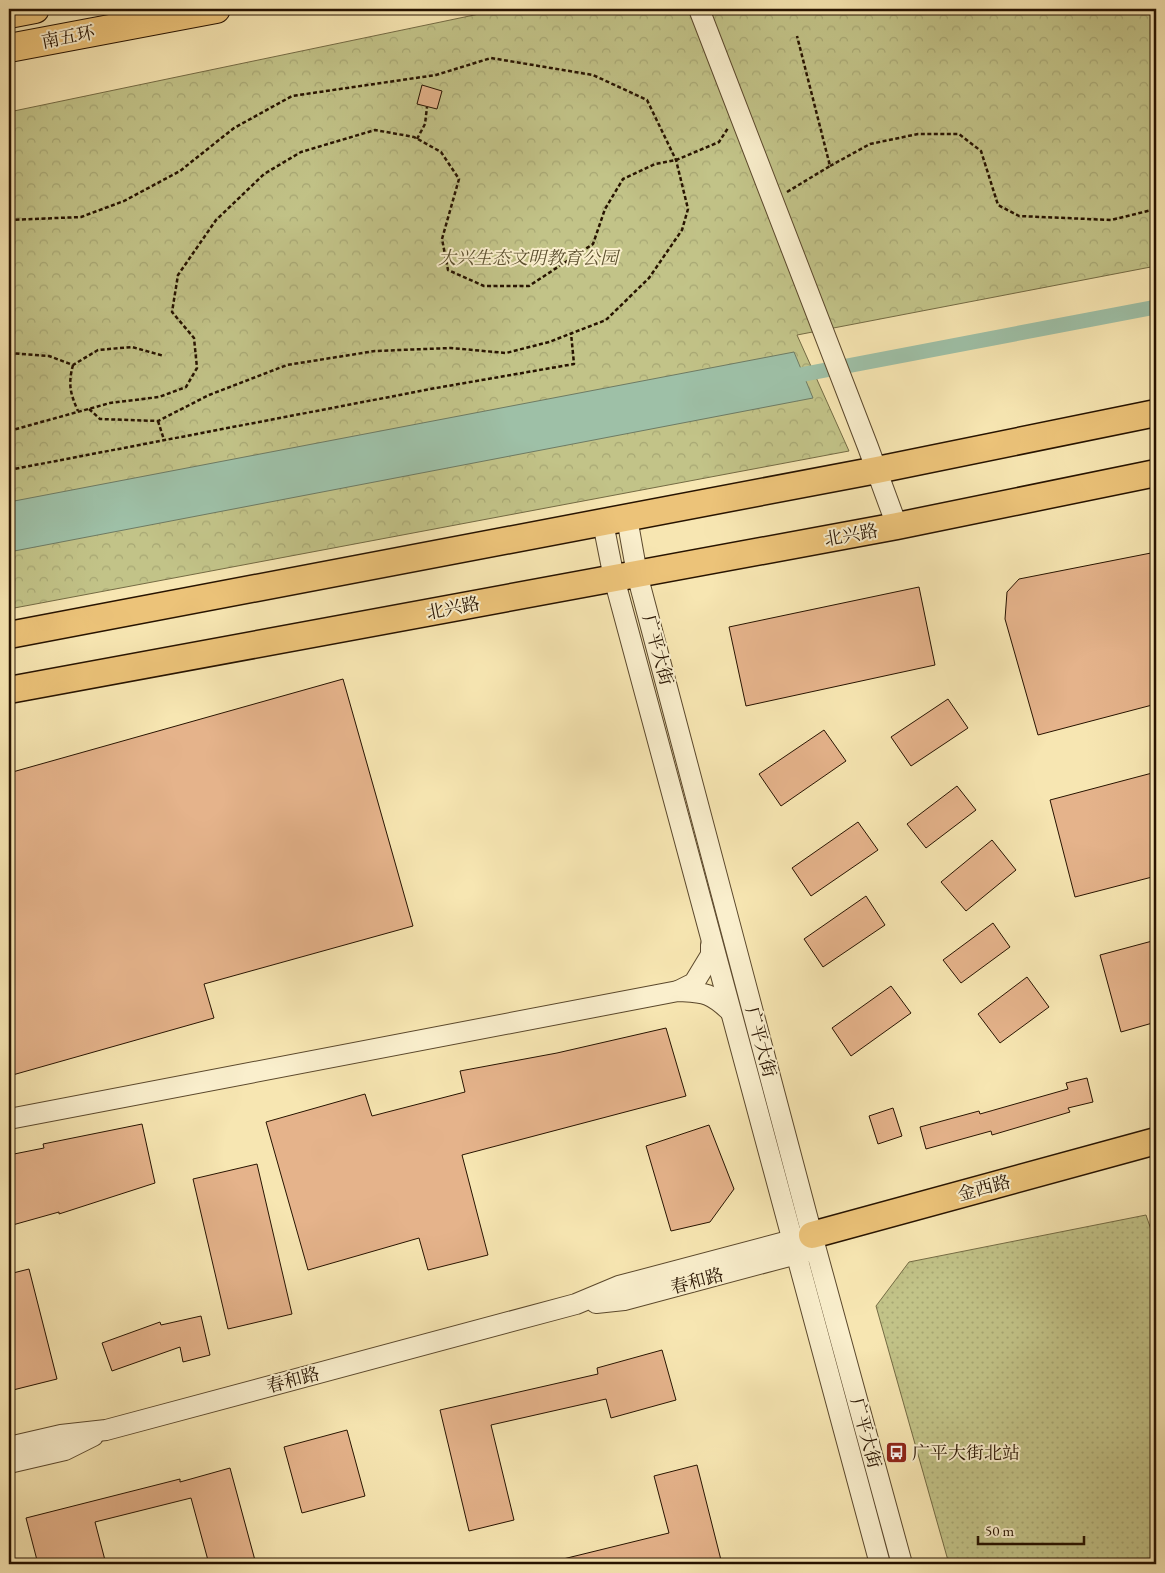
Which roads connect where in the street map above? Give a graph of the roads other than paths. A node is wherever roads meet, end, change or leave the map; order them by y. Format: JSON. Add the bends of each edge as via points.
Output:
{"nodes":[{"id":1,"x":35,"y":9,"type":"edge"},
{"id":2,"x":216,"y":9,"type":"edge"},
{"id":3,"x":699,"y":9,"type":"edge"},
{"id":4,"x":9,"y":14,"type":"edge"},
{"id":5,"x":9,"y":48,"type":"edge"},
{"id":6,"x":1156,"y":413,"type":"edge"},
{"id":7,"x":873,"y":459,"type":"junction"},
{"id":8,"x":1156,"y":473,"type":"edge"},
{"id":9,"x":615,"y":520,"type":"junction"},
{"id":10,"x":897,"y":526,"type":"junction"},
{"id":11,"x":626,"y":576,"type":"junction"},
{"id":12,"x":9,"y":635,"type":"edge"},
{"id":13,"x":9,"y":690,"type":"edge"},
{"id":14,"x":711,"y":942,"type":"junction"},
{"id":15,"x":678,"y":991,"type":"junction"},
{"id":16,"x":729,"y":1010,"type":"junction"},
{"id":17,"x":9,"y":1119,"type":"edge"},
{"id":18,"x":1156,"y":1141,"type":"edge"},
{"id":19,"x":1156,"y":1158,"type":"edge"},
{"id":20,"x":804,"y":1244,"type":"junction"},
{"id":21,"x":106,"y":1430,"type":"junction"},
{"id":22,"x":9,"y":1447,"type":"edge"},
{"id":23,"x":9,"y":1463,"type":"edge"},
{"id":24,"x":880,"y":1564,"type":"edge"},
{"id":25,"x":902,"y":1564,"type":"edge"}],
"edges":[{"from":1,"to":4,"type":"highway","name":"南五环"},
{"from":2,"to":5,"type":"highway","name":"南五环"},
{"from":3,"to":7,"type":"street"},
{"from":6,"to":7,"type":"main road"},
{"from":7,"to":9,"type":"main road"},
{"from":7,"to":10,"type":"street"},
{"from":8,"to":10,"type":"main road","name":"北兴路"},
{"from":9,"to":11,"type":"street","name":"广平大街"},
{"from":9,"to":12,"type":"main road"},
{"from":10,"to":11,"type":"main road","name":"北兴路"},
{"from":11,"to":13,"type":"main road","name":"北兴路"},
{"from":11,"to":14,"type":"street","name":"广平大街"},
{"from":11,"to":20,"type":"street","name":"广平大街"},
{"from":14,"to":15,"type":"street","via":[[711,955],[704,970],[694,983]]},
{"from":14,"to":16,"type":"street","name":"广平大街"},
{"from":15,"to":16,"type":"street","via":[[712,995]]},
{"from":15,"to":17,"type":"street"},
{"from":16,"to":20,"type":"street","name":"广平大街"},
{"from":18,"to":20,"type":"main road","name":"金西路"},
{"from":19,"to":20,"type":"main road","name":"金西路"},
{"from":20,"to":21,"type":"street","name":"春和路","via":[[624,1300],[576,1304]]},
{"from":20,"to":24,"type":"street","name":"广平大街"},
{"from":20,"to":25,"type":"street","name":"广平大街"},
{"from":21,"to":22,"type":"street","name":"春和路","via":[[61,1435]]},
{"from":21,"to":23,"type":"street","via":[[65,1450]]}]}
